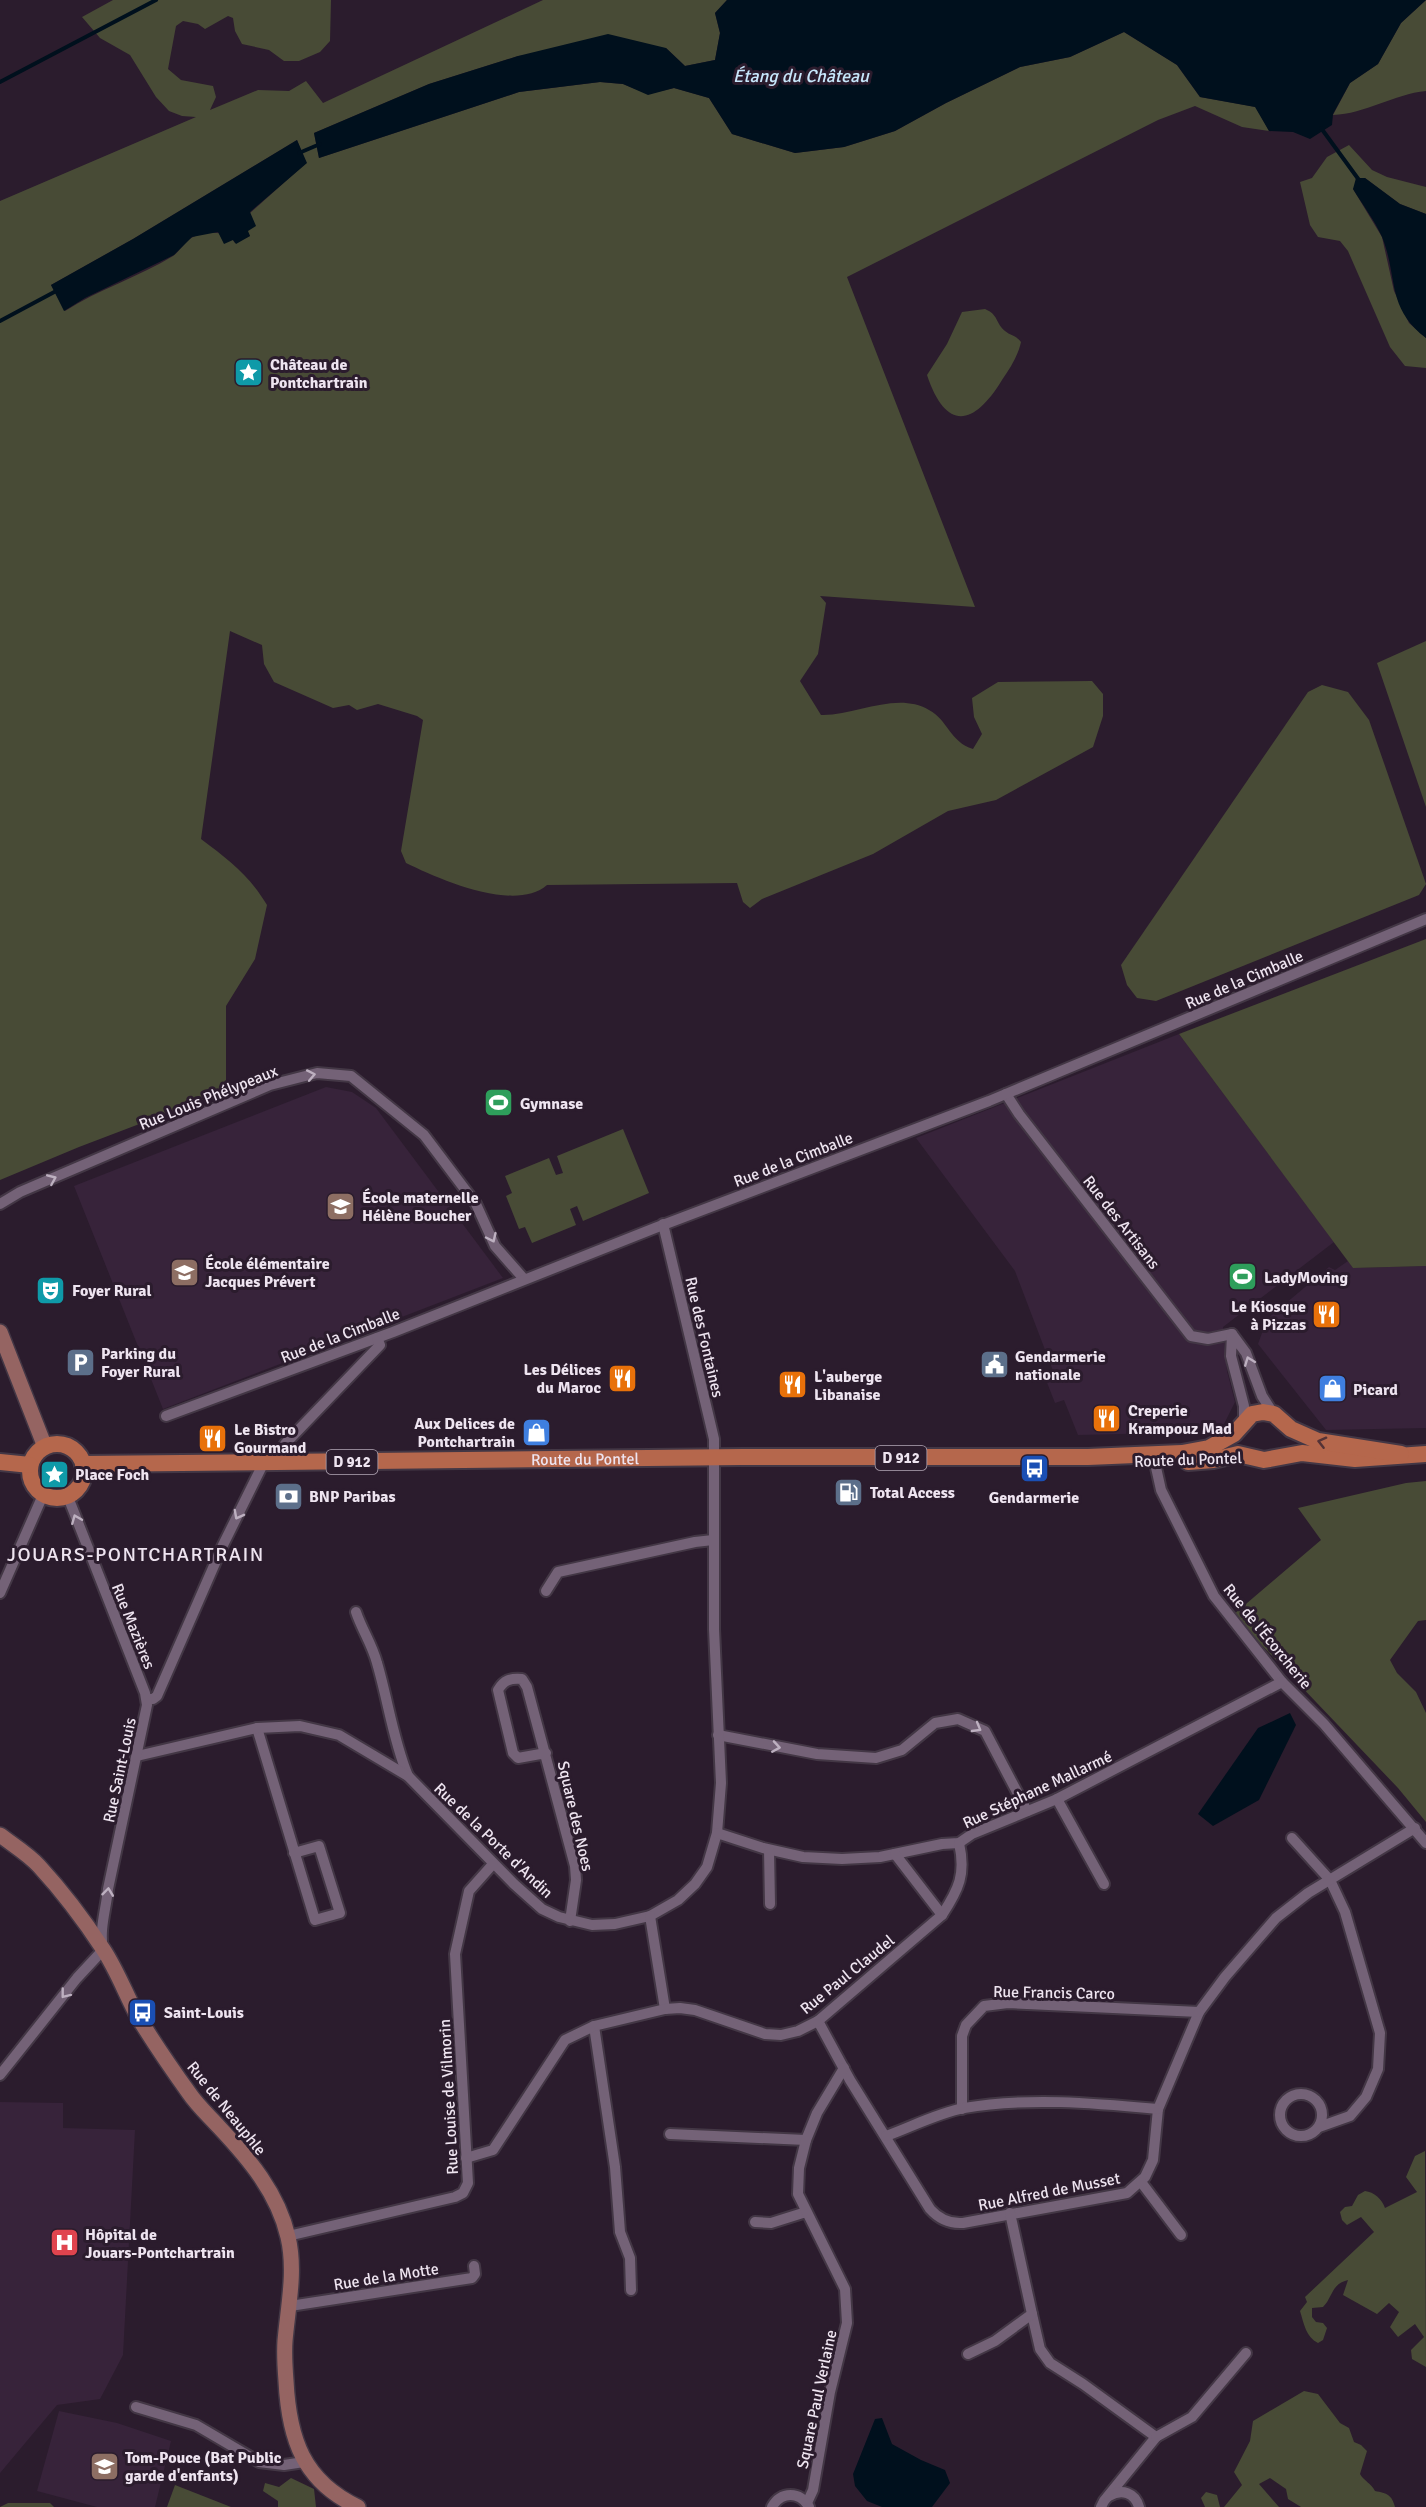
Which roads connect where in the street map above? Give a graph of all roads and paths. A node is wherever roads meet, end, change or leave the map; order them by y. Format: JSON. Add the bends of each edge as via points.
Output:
{"nodes":[{"id":1,"x":1426,"y":919,"type":"edge"},
{"id":2,"x":1006,"y":1094,"type":"junction"},
{"id":3,"x":0,"y":1204,"type":"edge"},
{"id":4,"x":663,"y":1224,"type":"junction"},
{"id":5,"x":524,"y":1279,"type":"junction"},
{"id":6,"x":0,"y":1332,"type":"edge"},
{"id":7,"x":1232,"y":1334,"type":"junction"},
{"id":8,"x":377,"y":1338,"type":"junction"},
{"id":9,"x":166,"y":1416,"type":"dead end"},
{"id":10,"x":1279,"y":1419,"type":"junction"},
{"id":11,"x":1242,"y":1425,"type":"junction"},
{"id":12,"x":45,"y":1447,"type":"junction"},
{"id":13,"x":1401,"y":1454,"type":"junction"},
{"id":14,"x":1426,"y":1454,"type":"edge"},
{"id":15,"x":1088,"y":1457,"type":"junction"},
{"id":16,"x":713,"y":1458,"type":"junction"},
{"id":17,"x":1253,"y":1458,"type":"junction"},
{"id":18,"x":1271,"y":1459,"type":"junction"},
{"id":19,"x":0,"y":1462,"type":"edge"},
{"id":20,"x":269,"y":1462,"type":"junction"},
{"id":21,"x":1155,"y":1463,"type":"junction"},
{"id":22,"x":83,"y":1464,"type":"junction"},
{"id":23,"x":30,"y":1465,"type":"junction"},
{"id":24,"x":43,"y":1495,"type":"junction"},
{"id":25,"x":68,"y":1497,"type":"junction"},
{"id":26,"x":713,"y":1540,"type":"junction"},
{"id":27,"x":546,"y":1591,"type":"dead end"},
{"id":28,"x":0,"y":1593,"type":"edge"},
{"id":29,"x":356,"y":1612,"type":"dead end"},
{"id":30,"x":1282,"y":1682,"type":"junction"},
{"id":31,"x":147,"y":1699,"type":"junction"},
{"id":32,"x":257,"y":1728,"type":"junction"},
{"id":33,"x":718,"y":1736,"type":"junction"},
{"id":34,"x":546,"y":1753,"type":"junction"},
{"id":35,"x":137,"y":1756,"type":"junction"},
{"id":36,"x":408,"y":1776,"type":"junction"},
{"id":37,"x":1057,"y":1799,"type":"junction"},
{"id":38,"x":1027,"y":1811,"type":"junction"},
{"id":39,"x":1415,"y":1828,"type":"junction"},
{"id":40,"x":717,"y":1833,"type":"junction"},
{"id":41,"x":0,"y":1835,"type":"edge"},
{"id":42,"x":1292,"y":1838,"type":"dead end"},
{"id":43,"x":959,"y":1843,"type":"junction"},
{"id":44,"x":1426,"y":1843,"type":"edge"},
{"id":45,"x":769,"y":1850,"type":"junction"},
{"id":46,"x":294,"y":1853,"type":"junction"},
{"id":47,"x":895,"y":1854,"type":"junction"},
{"id":48,"x":494,"y":1864,"type":"junction"},
{"id":49,"x":1329,"y":1880,"type":"junction"},
{"id":50,"x":1104,"y":1884,"type":"dead end"},
{"id":51,"x":770,"y":1904,"type":"dead end"},
{"id":52,"x":942,"y":1915,"type":"junction"},
{"id":53,"x":650,"y":1916,"type":"junction"},
{"id":54,"x":570,"y":1921,"type":"junction"},
{"id":55,"x":103,"y":1950,"type":"junction"},
{"id":56,"x":665,"y":2009,"type":"junction"},
{"id":57,"x":1199,"y":2012,"type":"junction"},
{"id":58,"x":818,"y":2021,"type":"junction"},
{"id":59,"x":594,"y":2026,"type":"junction"},
{"id":60,"x":844,"y":2068,"type":"junction"},
{"id":61,"x":0,"y":2074,"type":"edge"},
{"id":62,"x":962,"y":2109,"type":"junction"},
{"id":63,"x":1158,"y":2109,"type":"junction"},
{"id":64,"x":1318,"y":2127,"type":"dead end"},
{"id":65,"x":670,"y":2134,"type":"dead end"},
{"id":66,"x":886,"y":2136,"type":"junction"},
{"id":67,"x":806,"y":2140,"type":"junction"},
{"id":68,"x":466,"y":2158,"type":"junction"},
{"id":69,"x":1141,"y":2182,"type":"junction"},
{"id":70,"x":806,"y":2212,"type":"junction"},
{"id":71,"x":1010,"y":2213,"type":"junction"},
{"id":72,"x":755,"y":2222,"type":"dead end"},
{"id":73,"x":1181,"y":2235,"type":"dead end"},
{"id":74,"x":288,"y":2236,"type":"junction"},
{"id":75,"x":474,"y":2266,"type":"dead end"},
{"id":76,"x":631,"y":2290,"type":"dead end"},
{"id":77,"x":290,"y":2306,"type":"junction"},
{"id":78,"x":1032,"y":2314,"type":"junction"},
{"id":79,"x":1246,"y":2353,"type":"dead end"},
{"id":80,"x":968,"y":2354,"type":"dead end"},
{"id":81,"x":136,"y":2407,"type":"dead end"},
{"id":82,"x":1156,"y":2437,"type":"junction"},
{"id":83,"x":302,"y":2457,"type":"junction"},
{"id":84,"x":1109,"y":2496,"type":"junction"},
{"id":85,"x":808,"y":2505,"type":"edge"},
{"id":86,"x":358,"y":2507,"type":"edge"},
{"id":87,"x":772,"y":2507,"type":"edge"},
{"id":88,"x":1101,"y":2507,"type":"edge"},
{"id":89,"x":1139,"y":2507,"type":"edge"}],
"edges":[{"from":1,"to":2,"type":"street","name":"Rue de la Cimballe"},
{"from":2,"to":4,"type":"street","name":"Rue de la Cimballe"},
{"from":2,"to":7,"type":"street","name":"Rue des Artisans","via":[[1191,1336],[1208,1339]]},
{"from":3,"to":5,"type":"street","name":"Rue Louis Phélypeaux","one_way":true,"via":[[270,1085],[317,1073],[351,1076],[424,1135],[476,1204],[495,1246]]},
{"from":4,"to":5,"type":"street","name":"Rue de la Cimballe"},
{"from":4,"to":16,"type":"street","name":"Rue des Fontaines","via":[[714,1439]]},
{"from":5,"to":8,"type":"street","name":"Rue de la Cimballe"},
{"from":6,"to":12,"type":"street"},
{"from":10,"to":7,"type":"street","one_way":true,"via":[[1262,1396],[1246,1353]]},
{"from":7,"to":11,"type":"street","via":[[1231,1356],[1244,1406]]},
{"from":8,"to":9,"type":"street","name":"Rue de la Cimballe"},
{"from":8,"to":20,"type":"street","name":"Rue Saint-Louis","via":[[380,1345]]},
{"from":10,"to":11,"type":"main road","name":"Route du Pontel","via":[[1256,1413]]},
{"from":13,"to":10,"type":"main road","name":"Route du Pontel","one_way":true,"via":[[1318,1441]]},
{"from":10,"to":18,"type":"main road","via":[[1288,1435],[1285,1446]]},
{"from":11,"to":15,"type":"main road","name":"Route du Pontel","number":"D 912","via":[[1221,1443],[1198,1450]]},
{"from":11,"to":17,"type":"main road","name":"Route du Pontel","via":[[1242,1447]]},
{"from":12,"to":22,"type":"main road","via":[[68,1446]]},
{"from":12,"to":23,"type":"main road"},
{"from":13,"to":14,"type":"main road","name":"Route du Pontel"},
{"from":13,"to":18,"type":"main road","name":"Route du Pontel","via":[[1355,1459],[1292,1454]]},
{"from":15,"to":16,"type":"main road","name":"Route du Pontel","number":"D 912"},
{"from":15,"to":21,"type":"main road","name":"Route du Pontel","number":"D 912"},
{"from":16,"to":20,"type":"main road","name":"Route du Pontel","number":"D 912"},
{"from":16,"to":26,"type":"street","name":"Rue de la Porte d'Andin"},
{"from":17,"to":18,"type":"main road","name":"Route du Pontel"},
{"from":17,"to":21,"type":"main road","name":"Route du Pontel","number":"D 912","via":[[1238,1454]]},
{"from":19,"to":23,"type":"main road"},
{"from":20,"to":22,"type":"main road","name":"Route du Pontel","number":"D 912"},
{"from":20,"to":31,"type":"street","name":"Rue Saint-Louis","one_way":true,"via":[[223,1545],[157,1696]]},
{"from":21,"to":30,"type":"street","name":"Rue de l'Écorcherie","via":[[1161,1490],[1214,1596]]},
{"from":22,"to":25,"type":"main road","via":[[80,1486]]},
{"from":23,"to":24,"type":"main road","via":[[31,1482]]},
{"from":24,"to":25,"type":"main road"},
{"from":24,"to":28,"type":"street"},
{"from":31,"to":25,"type":"street","name":"Rue Mazières","one_way":true},
{"from":26,"to":27,"type":"street","via":[[558,1572]]},
{"from":26,"to":33,"type":"street","name":"Rue de la Porte d'Andin"},
{"from":29,"to":36,"type":"street","via":[[364,1635],[370,1640]]},
{"from":30,"to":37,"type":"street","name":"Rue Stéphane Mallarmé"},
{"from":30,"to":39,"type":"street","name":"Rue de l'Écorcherie"},
{"from":31,"to":35,"type":"street","name":"Rue Saint-Louis"},
{"from":32,"to":35,"type":"street","name":"Rue de la Porte d'Andin"},
{"from":32,"to":36,"type":"street","name":"Rue de la Porte d'Andin","via":[[300,1726],[339,1735]]},
{"from":32,"to":46,"type":"street"},
{"from":33,"to":38,"type":"street","one_way":true,"via":[[817,1754],[876,1758],[902,1750],[935,1723],[958,1719],[985,1731]]},
{"from":33,"to":40,"type":"street","name":"Rue de la Porte d'Andin","via":[[721,1783]]},
{"from":34,"to":34,"type":"street","name":"Square des Noes","via":[[527,1686],[522,1680],[503,1682],[498,1690],[513,1753],[518,1758]]},
{"from":34,"to":54,"type":"street","name":"Square des Noes","via":[[575,1866]]},
{"from":55,"to":35,"type":"street","name":"Rue Saint-Louis","one_way":true,"via":[[101,1926]]},
{"from":36,"to":48,"type":"street","name":"Rue de la Porte d'Andin"},
{"from":37,"to":38,"type":"street","name":"Rue Stéphane Mallarmé"},
{"from":37,"to":50,"type":"street"},
{"from":38,"to":43,"type":"street","name":"Rue Stéphane Mallarmé"},
{"from":39,"to":44,"type":"street","name":"Rue de l'Écorcherie"},
{"from":39,"to":49,"type":"street","name":"Rue Alfred de Musset"},
{"from":40,"to":45,"type":"street","name":"Rue Stéphane Mallarmé"},
{"from":40,"to":53,"type":"street","name":"Rue de la Porte d'Andin","via":[[707,1868],[695,1884],[678,1900]]},
{"from":41,"to":55,"type":"street","name":"Rue de Neauphle","via":[[37,1864]]},
{"from":42,"to":49,"type":"street"},
{"from":43,"to":47,"type":"street","name":"Rue Stéphane Mallarmé"},
{"from":43,"to":52,"type":"street","name":"Rue Paul Claudel","via":[[961,1879]]},
{"from":45,"to":47,"type":"street","name":"Rue Stéphane Mallarmé","via":[[842,1859]]},
{"from":45,"to":51,"type":"street"},
{"from":46,"to":46,"type":"street","via":[[315,1920],[340,1913],[319,1846]]},
{"from":47,"to":52,"type":"street"},
{"from":48,"to":54,"type":"street","name":"Rue de la Porte d'Andin","via":[[542,1909]]},
{"from":48,"to":68,"type":"street","name":"Rue Louise de Vilmorin","via":[[469,1891],[455,1954]]},
{"from":49,"to":57,"type":"street","name":"Rue Alfred de Musset","via":[[1276,1918]]},
{"from":49,"to":64,"type":"street","via":[[1346,1912],[1380,2033],[1378,2069],[1366,2097],[1350,2116]]},
{"from":52,"to":58,"type":"street","name":"Rue Paul Claudel"},
{"from":53,"to":54,"type":"street","name":"Rue de la Porte d'Andin","via":[[615,1924]]},
{"from":53,"to":56,"type":"street"},
{"from":55,"to":61,"type":"street","one_way":true},
{"from":55,"to":74,"type":"street","name":"Rue de Neauphle","via":[[138,2017],[191,2096],[264,2182],[279,2208]]},
{"from":56,"to":58,"type":"street","name":"Rue Paul Claudel","via":[[695,2010],[765,2034],[798,2031]]},
{"from":56,"to":59,"type":"street","name":"Rue Paul Claudel"},
{"from":57,"to":62,"type":"street","name":"Rue Francis Carco","via":[[1008,2003],[984,2006],[966,2025],[962,2036]]},
{"from":57,"to":63,"type":"street","name":"Rue Alfred de Musset"},
{"from":58,"to":60,"type":"street","name":"Rue Alfred de Musset"},
{"from":59,"to":68,"type":"street","name":"Rue Paul Claudel","via":[[565,2040],[494,2150]]},
{"from":59,"to":76,"type":"street","via":[[615,2167],[620,2232],[630,2258]]},
{"from":60,"to":66,"type":"street","name":"Rue Alfred de Musset"},
{"from":60,"to":67,"type":"street","name":"Square Paul Verlaine"},
{"from":62,"to":63,"type":"street","via":[[1018,2101]]},
{"from":62,"to":66,"type":"street"},
{"from":63,"to":69,"type":"street","name":"Rue Alfred de Musset","via":[[1153,2160]]},
{"from":65,"to":67,"type":"street"},
{"from":66,"to":71,"type":"street","name":"Rue Alfred de Musset","via":[[930,2209],[944,2221],[963,2223]]},
{"from":67,"to":70,"type":"street","name":"Square Paul Verlaine","via":[[798,2194]]},
{"from":68,"to":74,"type":"street","name":"Rue Louise de Vilmorin","via":[[468,2183],[464,2193],[456,2197]]},
{"from":69,"to":71,"type":"street","name":"Rue Alfred de Musset","via":[[1127,2193]]},
{"from":69,"to":73,"type":"street"},
{"from":70,"to":72,"type":"street","via":[[771,2223]]},
{"from":70,"to":85,"type":"street","name":"Square Paul Verlaine","via":[[845,2289],[847,2323]]},
{"from":71,"to":78,"type":"street"},
{"from":74,"to":77,"type":"street","name":"Rue de Neauphle"},
{"from":75,"to":77,"type":"street","name":"Rue de la Motte","via":[[472,2278]]},
{"from":77,"to":83,"type":"street","name":"Rue de Neauphle","via":[[285,2342],[287,2410]]},
{"from":78,"to":80,"type":"street","via":[[995,2341]]},
{"from":78,"to":82,"type":"street","via":[[1040,2349],[1050,2363]]},
{"from":79,"to":82,"type":"street","via":[[1192,2417]]},
{"from":81,"to":83,"type":"street","via":[[196,2425],[259,2462],[284,2465]]},
{"from":82,"to":84,"type":"street"},
{"from":83,"to":86,"type":"street","name":"Rue de Neauphle","via":[[320,2482]]},
{"from":84,"to":88,"type":"street"},
{"from":84,"to":89,"type":"street","via":[[1114,2492],[1128,2493]]},
{"from":85,"to":87,"type":"street","name":"Square Paul Verlaine","via":[[790,2494]]}]}
